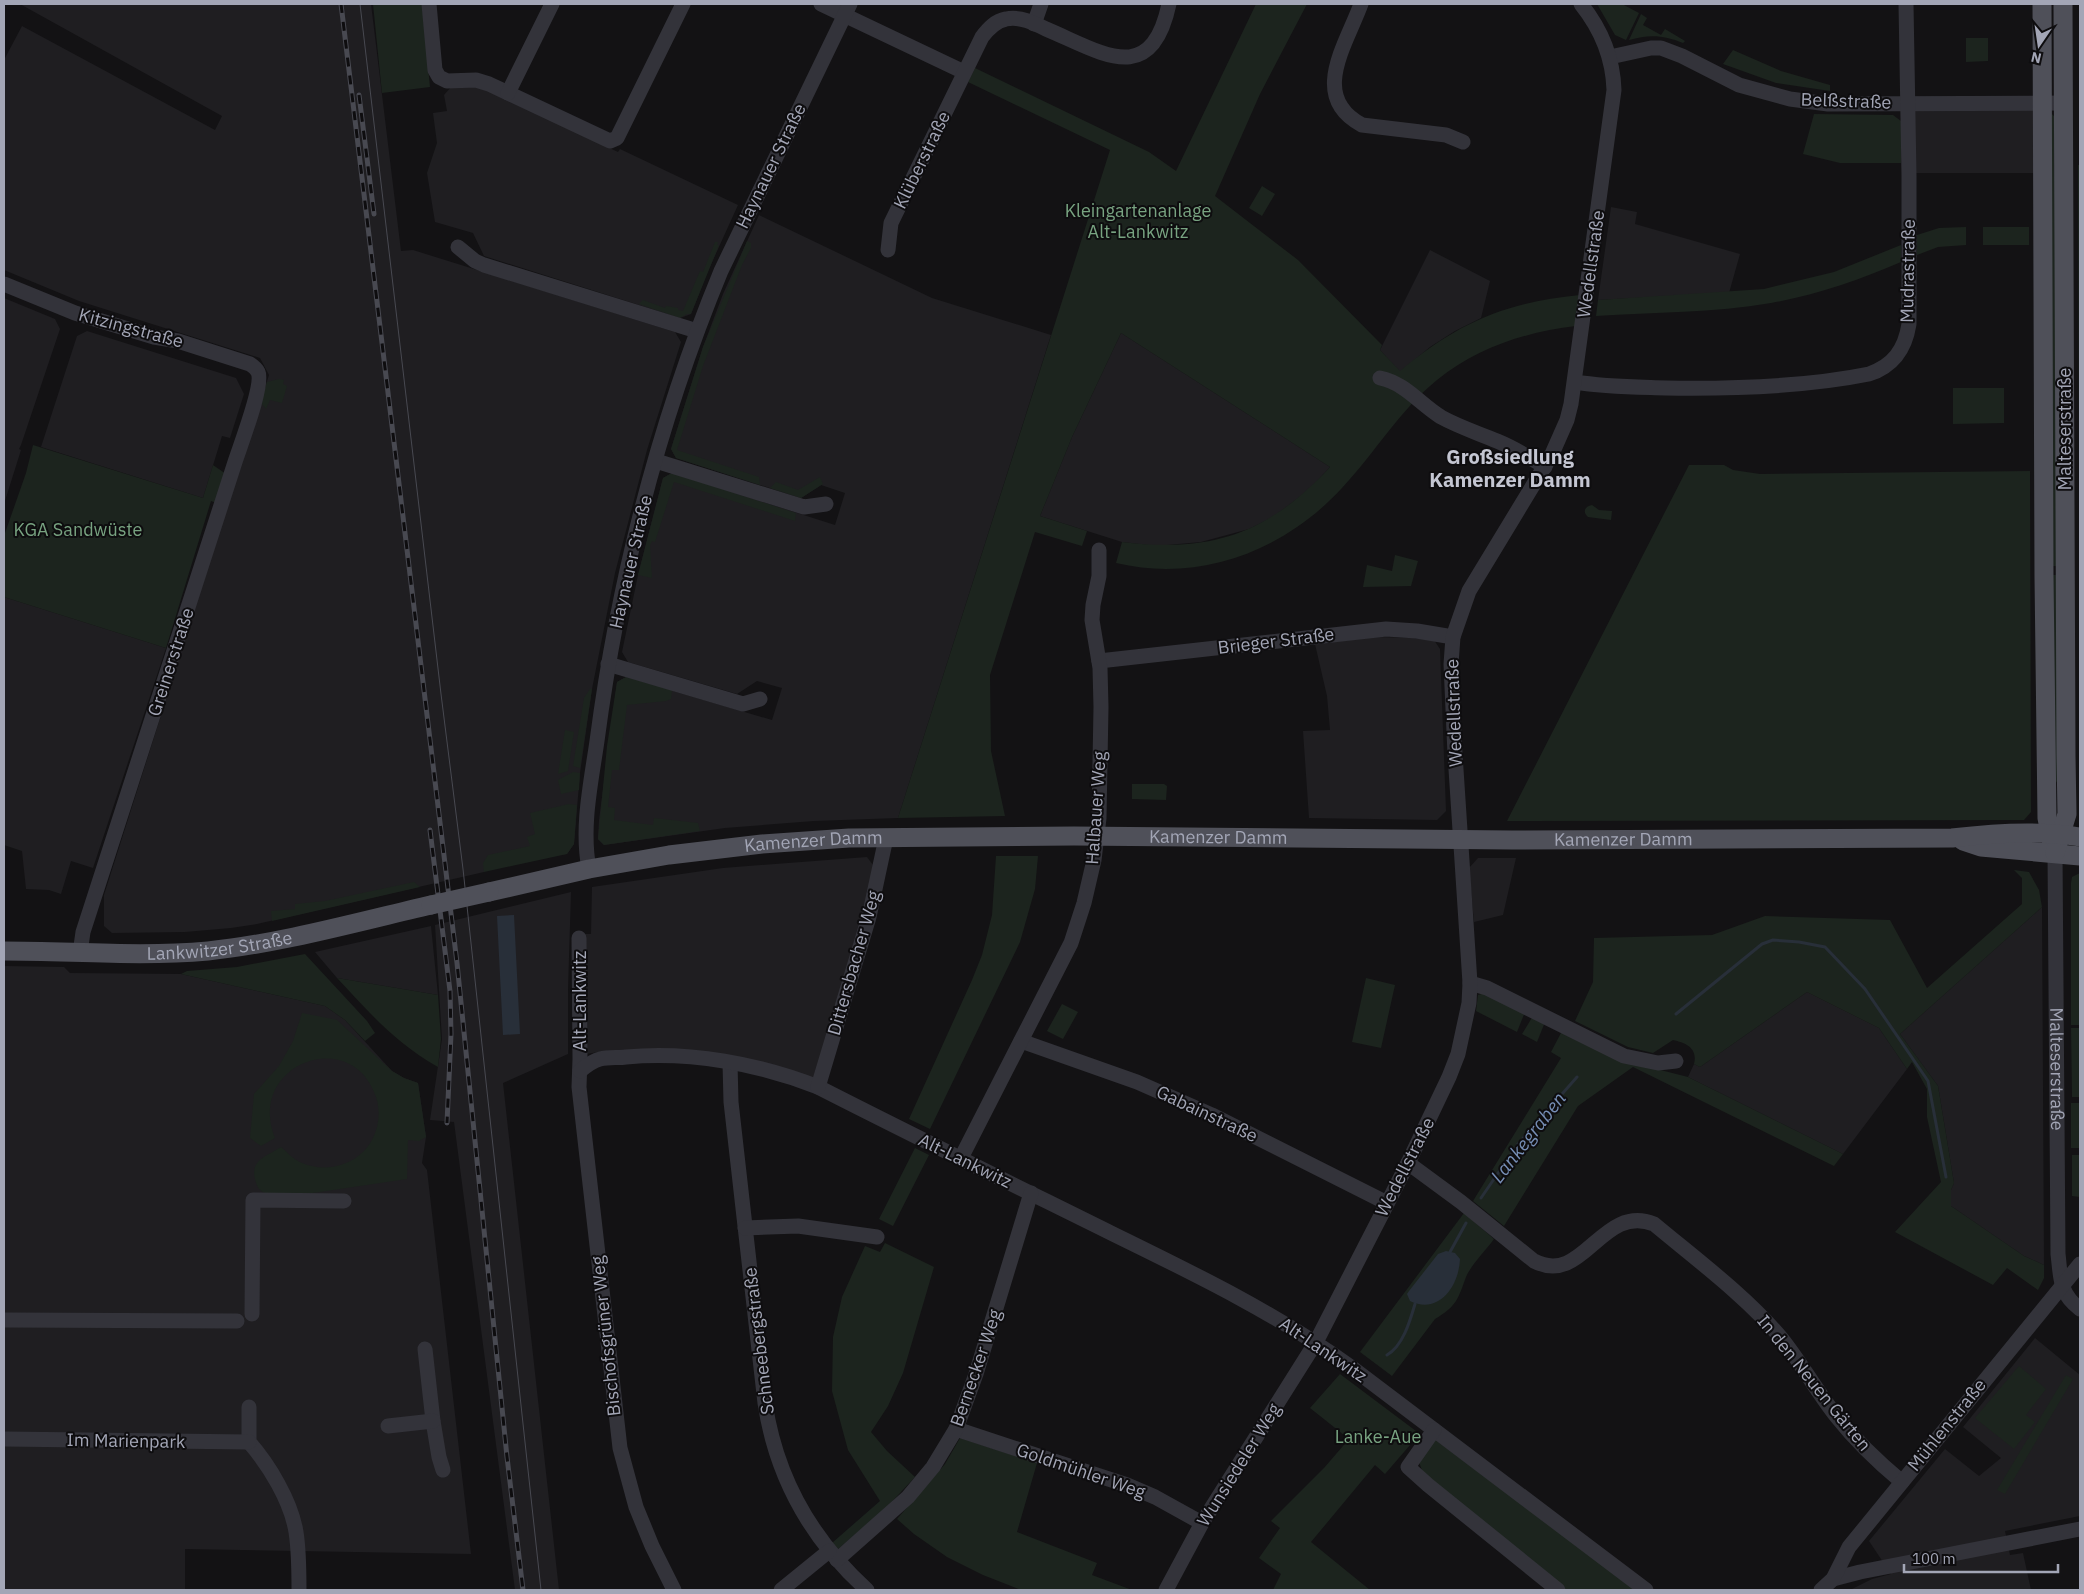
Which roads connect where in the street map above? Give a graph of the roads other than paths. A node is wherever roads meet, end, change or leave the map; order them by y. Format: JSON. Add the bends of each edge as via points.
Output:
{"nodes":[{"id":1,"x":429,"y":4,"type":"edge"},
{"id":2,"x":552,"y":4,"type":"edge"},
{"id":3,"x":683,"y":4,"type":"edge"},
{"id":4,"x":821,"y":4,"type":"edge"},
{"id":5,"x":1041,"y":4,"type":"edge"},
{"id":6,"x":1169,"y":4,"type":"edge"},
{"id":7,"x":1361,"y":4,"type":"edge"},
{"id":8,"x":1581,"y":4,"type":"edge"},
{"id":9,"x":1906,"y":4,"type":"edge"},
{"id":10,"x":2042,"y":4,"type":"edge"},
{"id":11,"x":2063,"y":4,"type":"edge"},
{"id":12,"x":847,"y":9,"type":"edge"},
{"id":13,"x":1034,"y":24,"type":"junction"},
{"id":14,"x":1610,"y":57,"type":"junction"},
{"id":15,"x":964,"y":72,"type":"junction"},
{"id":16,"x":508,"y":93,"type":"junction"},
{"id":17,"x":2043,"y":103,"type":"junction"},
{"id":18,"x":1908,"y":104,"type":"junction"},
{"id":19,"x":2064,"y":104,"type":"junction"},
{"id":20,"x":1463,"y":142,"type":"dead end"},
{"id":21,"x":458,"y":247,"type":"dead end"},
{"id":22,"x":888,"y":250,"type":"dead end"},
{"id":23,"x":4,"y":284,"type":"edge"},
{"id":24,"x":697,"y":331,"type":"junction"},
{"id":25,"x":258,"y":371,"type":"joint"},
{"id":26,"x":1380,"y":378,"type":"dead end"},
{"id":27,"x":1574,"y":382,"type":"junction"},
{"id":28,"x":656,"y":460,"type":"junction"},
{"id":29,"x":1545,"y":466,"type":"junction"},
{"id":30,"x":826,"y":504,"type":"dead end"},
{"id":31,"x":1098,"y":550,"type":"dead end"},
{"id":32,"x":2065,"y":570,"type":"junction"},
{"id":33,"x":2044,"y":571,"type":"junction"},
{"id":34,"x":1453,"y":637,"type":"junction"},
{"id":35,"x":1099,"y":661,"type":"junction"},
{"id":36,"x":608,"y":664,"type":"junction"},
{"id":37,"x":760,"y":699,"type":"dead end"},
{"id":38,"x":2055,"y":833,"type":"junction"},
{"id":39,"x":1097,"y":836,"type":"junction"},
{"id":40,"x":886,"y":838,"type":"junction"},
{"id":41,"x":1952,"y":838,"type":"junction"},
{"id":42,"x":2080,"y":838,"type":"edge"},
{"id":43,"x":1460,"y":840,"type":"junction"},
{"id":44,"x":2055,"y":853,"type":"junction"},
{"id":45,"x":2080,"y":856,"type":"edge"},
{"id":46,"x":589,"y":869,"type":"junction"},
{"id":47,"x":489,"y":892,"type":"joint"},
{"id":48,"x":579,"y":938,"type":"dead end"},
{"id":49,"x":4,"y":951,"type":"edge"},
{"id":50,"x":80,"y":953,"type":"junction"},
{"id":51,"x":1470,"y":983,"type":"junction"},
{"id":52,"x":1021,"y":1040,"type":"junction"},
{"id":53,"x":1676,"y":1061,"type":"dead end"},
{"id":54,"x":730,"y":1063,"type":"junction"},
{"id":55,"x":580,"y":1071,"type":"junction"},
{"id":56,"x":818,"y":1087,"type":"junction"},
{"id":57,"x":961,"y":1158,"type":"junction"},
{"id":58,"x":1408,"y":1164,"type":"junction"},
{"id":59,"x":1031,"y":1193,"type":"junction"},
{"id":60,"x":344,"y":1201,"type":"dead end"},
{"id":61,"x":1387,"y":1203,"type":"junction"},
{"id":62,"x":745,"y":1228,"type":"junction"},
{"id":63,"x":877,"y":1237,"type":"dead end"},
{"id":64,"x":2080,"y":1264,"type":"edge"},
{"id":65,"x":2062,"y":1285,"type":"junction"},
{"id":66,"x":2080,"y":1310,"type":"edge"},
{"id":67,"x":252,"y":1314,"type":"dead end"},
{"id":68,"x":4,"y":1320,"type":"edge"},
{"id":69,"x":237,"y":1321,"type":"dead end"},
{"id":70,"x":1316,"y":1342,"type":"junction"},
{"id":71,"x":425,"y":1349,"type":"dead end"},
{"id":72,"x":249,"y":1407,"type":"dead end"},
{"id":73,"x":433,"y":1421,"type":"junction"},
{"id":74,"x":388,"y":1426,"type":"dead end"},
{"id":75,"x":956,"y":1429,"type":"junction"},
{"id":76,"x":1434,"y":1430,"type":"junction"},
{"id":77,"x":4,"y":1439,"type":"edge"},
{"id":78,"x":248,"y":1442,"type":"junction"},
{"id":79,"x":443,"y":1470,"type":"dead end"},
{"id":80,"x":1902,"y":1482,"type":"junction"},
{"id":81,"x":1202,"y":1523,"type":"junction"},
{"id":82,"x":2080,"y":1529,"type":"edge"},
{"id":83,"x":833,"y":1555,"type":"junction"},
{"id":84,"x":1832,"y":1579,"type":"junction"},
{"id":85,"x":299,"y":1590,"type":"edge"},
{"id":86,"x":674,"y":1590,"type":"edge"},
{"id":87,"x":782,"y":1590,"type":"edge"},
{"id":88,"x":867,"y":1590,"type":"edge"},
{"id":89,"x":1166,"y":1590,"type":"edge"},
{"id":90,"x":1558,"y":1590,"type":"edge"},
{"id":91,"x":1646,"y":1590,"type":"edge"},
{"id":92,"x":1821,"y":1590,"type":"edge"}],
"edges":[{"from":1,"to":16,"type":"street","via":[[435,70],[439,77],[447,81],[476,80]]},
{"from":2,"to":16,"type":"street"},
{"from":3,"to":16,"type":"street","via":[[614,141]]},
{"from":4,"to":12,"type":"street"},
{"from":5,"to":13,"type":"street"},
{"from":6,"to":13,"type":"street","name":"Klüberstraße","via":[[1156,41],[1134,57],[1111,56]]},
{"from":7,"to":20,"type":"street","via":[[1335,70],[1335,97],[1343,111],[1362,125],[1446,136]]},
{"from":8,"to":14,"type":"street","via":[[1597,27]]},
{"from":9,"to":18,"type":"street","name":"Mudrastraße"},
{"from":10,"to":17,"type":"main road","name":"Malteserstraße"},
{"from":11,"to":19,"type":"main road","name":"Malteserstraße"},
{"from":12,"to":15,"type":"street"},
{"from":12,"to":24,"type":"street","name":"Haynauer Straße","via":[[733,243]]},
{"from":13,"to":15,"type":"street","name":"Klüberstraße","via":[[1015,18],[994,24],[982,37]]},
{"from":14,"to":18,"type":"street","name":"Belßstraße","via":[[1661,48],[1739,84],[1790,99],[1828,104]]},
{"from":14,"to":27,"type":"street","name":"Wedellstraße","via":[[1614,73],[1613,106]]},
{"from":15,"to":22,"type":"street","name":"Klüberstraße","via":[[891,223]]},
{"from":17,"to":18,"type":"street","name":"Belßstraße"},
{"from":17,"to":19,"type":"street","name":"Belßstraße"},
{"from":17,"to":33,"type":"main road","name":"Malteserstraße"},
{"from":18,"to":27,"type":"street","name":"Mudrastraße","via":[[1909,324],[1906,339],[1893,361],[1869,374],[1781,384],[1696,388]]},
{"from":19,"to":32,"type":"main road","name":"Malteserstraße"},
{"from":21,"to":24,"type":"street","via":[[484,265]]},
{"from":23,"to":25,"type":"street","name":"Kitzingstraße","via":[[74,313],[178,341],[250,364]]},
{"from":24,"to":28,"type":"street","name":"Haynauer Straße"},
{"from":25,"to":50,"type":"street","name":"Greinerstraße","via":[[256,396],[82,932]]},
{"from":26,"to":29,"type":"street","via":[[1402,387],[1452,423],[1509,446]]},
{"from":27,"to":29,"type":"street","name":"Wedellstraße","via":[[1567,420]]},
{"from":28,"to":30,"type":"street","via":[[804,507]]},
{"from":28,"to":36,"type":"street","name":"Haynauer Straße","via":[[627,572]]},
{"from":29,"to":34,"type":"street","name":"Wedellstraße","via":[[1469,591]]},
{"from":31,"to":35,"type":"street","name":"Halbauer Weg","via":[[1099,576],[1092,620]]},
{"from":32,"to":33,"type":"main road"},
{"from":32,"to":38,"type":"main road","name":"Malteserstraße","via":[[2067,814]]},
{"from":33,"to":38,"type":"main road","name":"Malteserstraße"},
{"from":34,"to":35,"type":"street","name":"Brieger Straße","via":[[1417,630],[1386,629]]},
{"from":34,"to":43,"type":"street","name":"Wedellstraße","via":[[1451,664]]},
{"from":35,"to":39,"type":"street","name":"Halbauer Weg","via":[[1101,747]]},
{"from":36,"to":37,"type":"street","via":[[743,704]]},
{"from":36,"to":46,"type":"street","name":"Haynauer Straße","via":[[587,816],[585,850]]},
{"from":38,"to":41,"type":"main road","name":"Kamenzer Damm"},
{"from":38,"to":42,"type":"main road","name":"Kamenzer Damm"},
{"from":38,"to":44,"type":"main road","name":"Malteserstraße"},
{"from":39,"to":40,"type":"main road","name":"Kamenzer Damm"},
{"from":39,"to":43,"type":"main road","name":"Kamenzer Damm"},
{"from":39,"to":52,"type":"street","name":"Halbauer Weg","via":[[1078,922],[1060,966]]},
{"from":40,"to":46,"type":"main road","name":"Kamenzer Damm","via":[[735,846]]},
{"from":40,"to":56,"type":"street","name":"Dittersbacher Weg","via":[[870,916]]},
{"from":41,"to":43,"type":"main road","name":"Kamenzer Damm"},
{"from":41,"to":44,"type":"main road","name":"Kamenzer Damm","via":[[1981,847]]},
{"from":43,"to":51,"type":"street","name":"Wedellstraße"},
{"from":44,"to":45,"type":"main road","name":"Kamenzer Damm"},
{"from":44,"to":65,"type":"street","name":"Malteserstraße","via":[[2058,1254]]},
{"from":46,"to":47,"type":"main road","name":"Kamenzer Damm"},
{"from":47,"to":50,"type":"main road","name":"Lankwitzer Straße","bridge":true,"via":[[244,946],[183,953]]},
{"from":48,"to":55,"type":"street","name":"Alt-Lankwitz"},
{"from":49,"to":50,"type":"main road","name":"Lankwitzer Straße"},
{"from":51,"to":53,"type":"street","via":[[1487,988],[1624,1056],[1658,1063]]},
{"from":51,"to":58,"type":"street","name":"Wedellstraße","via":[[1458,1054]]},
{"from":52,"to":57,"type":"street","name":"Halbauer Weg"},
{"from":52,"to":61,"type":"street","name":"Gabainstraße","via":[[1137,1082],[1203,1111]]},
{"from":54,"to":55,"type":"street","name":"Alt-Lankwitz","via":[[640,1056],[599,1059]]},
{"from":54,"to":56,"type":"street","name":"Alt-Lankwitz","via":[[770,1071]]},
{"from":54,"to":62,"type":"street","name":"Schneebergstraße","via":[[731,1102]]},
{"from":55,"to":86,"type":"street","name":"Bischofsgrüner Weg","via":[[579,1087],[620,1448],[636,1507]]},
{"from":56,"to":57,"type":"street","name":"Alt-Lankwitz"},
{"from":57,"to":59,"type":"street","name":"Alt-Lankwitz"},
{"from":58,"to":61,"type":"street","name":"Wedellstraße"},
{"from":58,"to":80,"type":"street","name":"In den Neuen Gärten","via":[[1534,1261],[1546,1266],[1573,1261],[1624,1221],[1654,1224],[1768,1324],[1800,1362],[1836,1416],[1864,1448]]},
{"from":59,"to":70,"type":"street","name":"Alt-Lankwitz","via":[[1252,1304]]},
{"from":59,"to":75,"type":"street","name":"Bernecker Weg"},
{"from":60,"to":67,"type":"street","via":[[253,1200]]},
{"from":61,"to":70,"type":"street","name":"Wedellstraße"},
{"from":62,"to":63,"type":"street","via":[[798,1226]]},
{"from":62,"to":83,"type":"street","name":"Schneebergstraße","via":[[769,1429],[796,1502]]},
{"from":64,"to":65,"type":"street","name":"Mühlenstraße"},
{"from":65,"to":66,"type":"street","via":[[2068,1300]]},
{"from":65,"to":80,"type":"street","name":"Mühlenstraße"},
{"from":68,"to":69,"type":"street"},
{"from":70,"to":76,"type":"street","name":"Alt-Lankwitz"},
{"from":70,"to":81,"type":"street","name":"Wunsiedeler Weg"},
{"from":71,"to":73,"type":"street"},
{"from":72,"to":78,"type":"street"},
{"from":73,"to":74,"type":"street"},
{"from":73,"to":79,"type":"street"},
{"from":75,"to":81,"type":"street","name":"Goldmühler Weg","via":[[1124,1484]]},
{"from":75,"to":83,"type":"street","name":"Bernecker Weg","via":[[933,1467],[908,1497]]},
{"from":76,"to":90,"type":"street","via":[[1408,1467]]},
{"from":76,"to":91,"type":"street","name":"Alt-Lankwitz"},
{"from":77,"to":78,"type":"street","name":"Im Marienpark"},
{"from":78,"to":85,"type":"street","via":[[264,1459],[296,1529]]},
{"from":80,"to":84,"type":"street","name":"Mühlenstraße","via":[[1849,1547]]},
{"from":81,"to":89,"type":"street","name":"Wunsiedeler Weg"},
{"from":82,"to":84,"type":"street"},
{"from":83,"to":87,"type":"street","name":"Bernecker Weg"},
{"from":83,"to":88,"type":"street","name":"Schneebergstraße"},
{"from":84,"to":92,"type":"street","name":"Mühlenstraße"}]}
